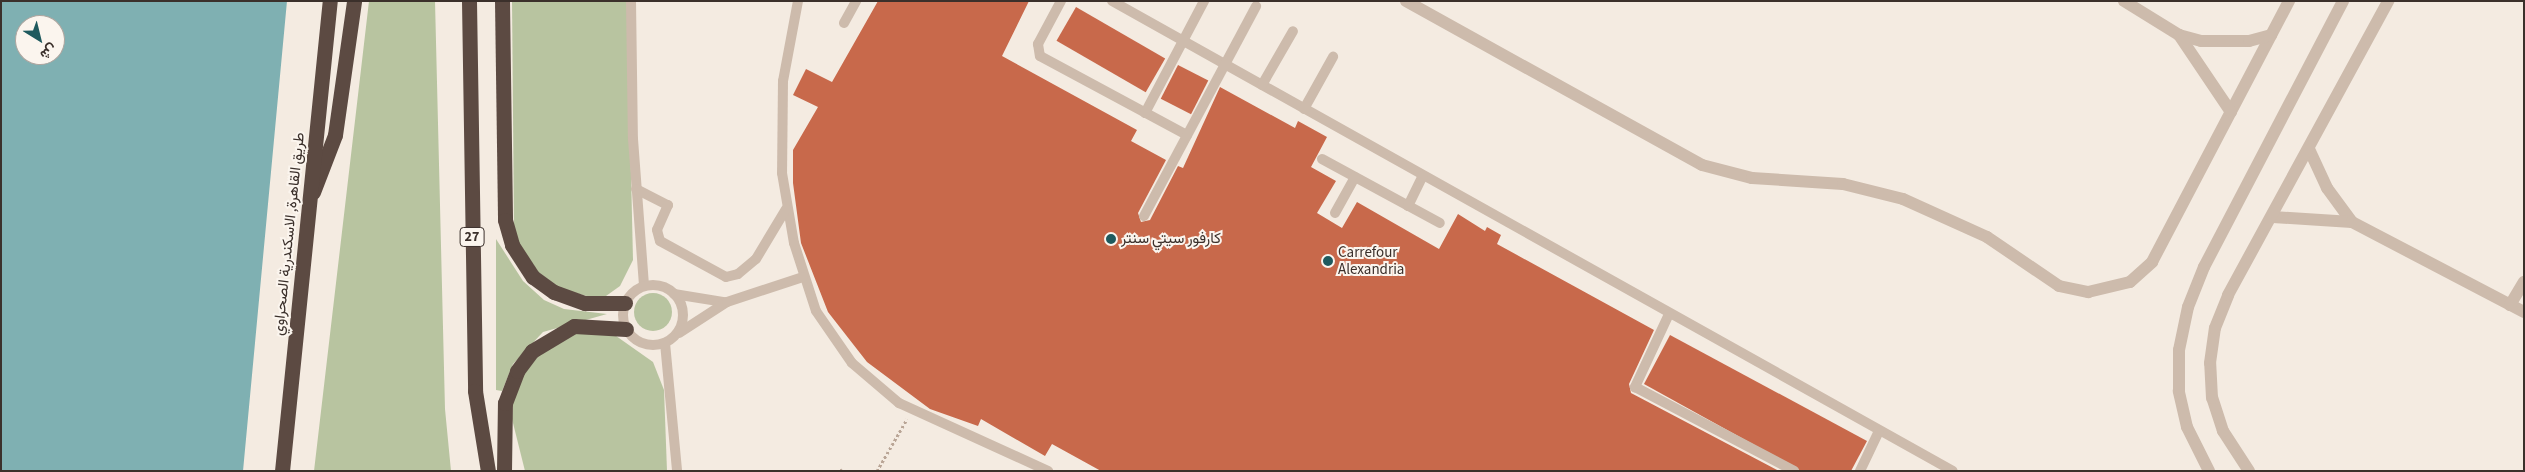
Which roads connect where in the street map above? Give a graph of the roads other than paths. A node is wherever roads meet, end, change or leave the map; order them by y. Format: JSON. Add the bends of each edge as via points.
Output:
{"nodes":[{"id":1,"x":330,"y":1,"type":"edge"},
{"id":2,"x":354,"y":1,"type":"edge"},
{"id":3,"x":459,"y":1,"type":"edge"},
{"id":4,"x":469,"y":1,"type":"edge"},
{"id":5,"x":502,"y":1,"type":"edge"},
{"id":6,"x":631,"y":1,"type":"edge"},
{"id":7,"x":798,"y":1,"type":"edge"},
{"id":8,"x":856,"y":1,"type":"edge"},
{"id":9,"x":1061,"y":1,"type":"edge"},
{"id":10,"x":1112,"y":1,"type":"edge"},
{"id":11,"x":1204,"y":1,"type":"edge"},
{"id":12,"x":1406,"y":1,"type":"edge"},
{"id":13,"x":2124,"y":1,"type":"edge"},
{"id":14,"x":2289,"y":1,"type":"edge"},
{"id":15,"x":2343,"y":1,"type":"edge"},
{"id":16,"x":2388,"y":1,"type":"edge"},
{"id":17,"x":2137,"y":5,"type":"edge"},
{"id":18,"x":1256,"y":6,"type":"dead end"},
{"id":19,"x":844,"y":23,"type":"dead end"},
{"id":20,"x":468,"y":29,"type":"junction"},
{"id":21,"x":1293,"y":31,"type":"dead end"},
{"id":22,"x":2179,"y":35,"type":"junction"},
{"id":23,"x":2271,"y":35,"type":"junction"},
{"id":24,"x":1183,"y":41,"type":"junction"},
{"id":25,"x":1333,"y":57,"type":"dead end"},
{"id":26,"x":1225,"y":64,"type":"junction"},
{"id":27,"x":1262,"y":85,"type":"junction"},
{"id":28,"x":1304,"y":109,"type":"junction"},
{"id":29,"x":2231,"y":112,"type":"junction"},
{"id":30,"x":1145,"y":113,"type":"junction"},
{"id":31,"x":1187,"y":135,"type":"junction"},
{"id":32,"x":2309,"y":149,"type":"junction"},
{"id":33,"x":1322,"y":159,"type":"dead end"},
{"id":34,"x":1422,"y":175,"type":"junction"},
{"id":35,"x":1355,"y":177,"type":"junction"},
{"id":36,"x":636,"y":189,"type":"junction"},
{"id":37,"x":310,"y":198,"type":"junction"},
{"id":38,"x":1408,"y":206,"type":"junction"},
{"id":39,"x":786,"y":209,"type":"junction"},
{"id":40,"x":1335,"y":214,"type":"dead end"},
{"id":41,"x":1144,"y":216,"type":"dead end"},
{"id":42,"x":2273,"y":217,"type":"junction"},
{"id":43,"x":2352,"y":222,"type":"junction"},
{"id":44,"x":1440,"y":223,"type":"dead end"},
{"id":45,"x":803,"y":277,"type":"junction"},
{"id":46,"x":2524,"y":282,"type":"edge"},
{"id":47,"x":644,"y":286,"type":"junction"},
{"id":48,"x":674,"y":294,"type":"junction"},
{"id":49,"x":727,"y":302,"type":"junction"},
{"id":50,"x":625,"y":303,"type":"junction"},
{"id":51,"x":2510,"y":305,"type":"junction"},
{"id":52,"x":2524,"y":312,"type":"edge"},
{"id":53,"x":1669,"y":314,"type":"junction"},
{"id":54,"x":626,"y":329,"type":"junction"},
{"id":55,"x":674,"y":337,"type":"junction"},
{"id":56,"x":665,"y":343,"type":"junction"},
{"id":57,"x":1880,"y":431,"type":"junction"},
{"id":58,"x":1940,"y":468,"type":"edge"},
{"id":59,"x":282,"y":471,"type":"edge"},
{"id":60,"x":488,"y":471,"type":"edge"},
{"id":61,"x":504,"y":471,"type":"edge"},
{"id":62,"x":677,"y":471,"type":"edge"},
{"id":63,"x":1048,"y":471,"type":"edge"},
{"id":64,"x":1794,"y":471,"type":"edge"},
{"id":65,"x":1860,"y":471,"type":"edge"},
{"id":66,"x":1953,"y":471,"type":"edge"},
{"id":67,"x":2209,"y":471,"type":"edge"},
{"id":68,"x":2249,"y":471,"type":"edge"}],
"edges":[{"from":1,"to":37,"type":"highway","name":"طريق القاهرة, الاسكندرية الصحراوي"},
{"from":2,"to":37,"type":"highway","via":[[335,135]]},
{"from":3,"to":20,"type":"highway","number":"27"},
{"from":4,"to":20,"type":"highway","number":"27"},
{"from":5,"to":50,"type":"highway","via":[[505,220],[512,245],[533,276],[554,292],[585,303]]},
{"from":6,"to":36,"type":"lane"},
{"from":7,"to":39,"type":"lane","via":[[783,81],[781,155]]},
{"from":8,"to":19,"type":"lane"},
{"from":9,"to":30,"type":"lane","via":[[1038,44],[1040,56]]},
{"from":10,"to":24,"type":"lane"},
{"from":11,"to":24,"type":"lane"},
{"from":12,"to":29,"type":"street","via":[[1702,165],[1752,178],[1843,184],[1903,199],[1961,223],[2047,279],[2074,291],[2116,288],[2152,262]]},
{"from":13,"to":17,"type":"street"},
{"from":14,"to":23,"type":"street"},
{"from":15,"to":67,"type":"street","via":[[2204,266],[2188,307],[2179,350],[2179,391],[2187,427]]},
{"from":16,"to":32,"type":"street"},
{"from":17,"to":22,"type":"street"},
{"from":18,"to":26,"type":"lane"},
{"from":20,"to":60,"type":"highway","number":"27","via":[[475,391]]},
{"from":21,"to":27,"type":"lane"},
{"from":22,"to":23,"type":"street","via":[[2225,43]]},
{"from":22,"to":29,"type":"street"},
{"from":23,"to":29,"type":"street"},
{"from":24,"to":26,"type":"lane"},
{"from":24,"to":30,"type":"lane"},
{"from":25,"to":28,"type":"lane"},
{"from":26,"to":27,"type":"lane"},
{"from":26,"to":31,"type":"lane"},
{"from":27,"to":28,"type":"lane"},
{"from":28,"to":34,"type":"lane"},
{"from":30,"to":31,"type":"lane"},
{"from":31,"to":41,"type":"lane"},
{"from":32,"to":42,"type":"street"},
{"from":32,"to":43,"type":"street","via":[[2327,188]]},
{"from":33,"to":35,"type":"lane"},
{"from":34,"to":38,"type":"lane"},
{"from":34,"to":53,"type":"lane"},
{"from":35,"to":38,"type":"lane"},
{"from":35,"to":40,"type":"lane"},
{"from":36,"to":39,"type":"lane","via":[[668,206],[657,230],[660,241],[716,275],[738,274],[756,259]]},
{"from":36,"to":47,"type":"lane"},
{"from":37,"to":59,"type":"highway","name":"طريق القاهرة, الاسكندرية الصحراوي"},
{"from":38,"to":44,"type":"lane"},
{"from":39,"to":45,"type":"lane"},
{"from":42,"to":43,"type":"street"},
{"from":42,"to":68,"type":"street","via":[[2221,311],[2210,362],[2212,398],[2223,431]]},
{"from":43,"to":51,"type":"street"},
{"from":45,"to":49,"type":"lane"},
{"from":45,"to":63,"type":"lane","via":[[816,311],[843,352],[867,378],[912,410]]},
{"from":46,"to":51,"type":"street"},
{"from":47,"to":48,"type":"lane","via":[[661,286]]},
{"from":47,"to":50,"type":"lane"},
{"from":48,"to":49,"type":"lane"},
{"from":48,"to":55,"type":"lane","via":[[683,320]]},
{"from":49,"to":55,"type":"lane"},
{"from":50,"to":54,"type":"lane"},
{"from":51,"to":52,"type":"street"},
{"from":53,"to":57,"type":"lane"},
{"from":53,"to":64,"type":"lane","via":[[1635,387]]},
{"from":54,"to":56,"type":"lane","via":[[647,345]]},
{"from":54,"to":61,"type":"highway","via":[[574,326],[532,351],[518,371],[505,403]]},
{"from":55,"to":56,"type":"lane"},
{"from":56,"to":62,"type":"lane"},
{"from":57,"to":58,"type":"lane"},
{"from":57,"to":65,"type":"lane"},
{"from":58,"to":66,"type":"lane"}]}
